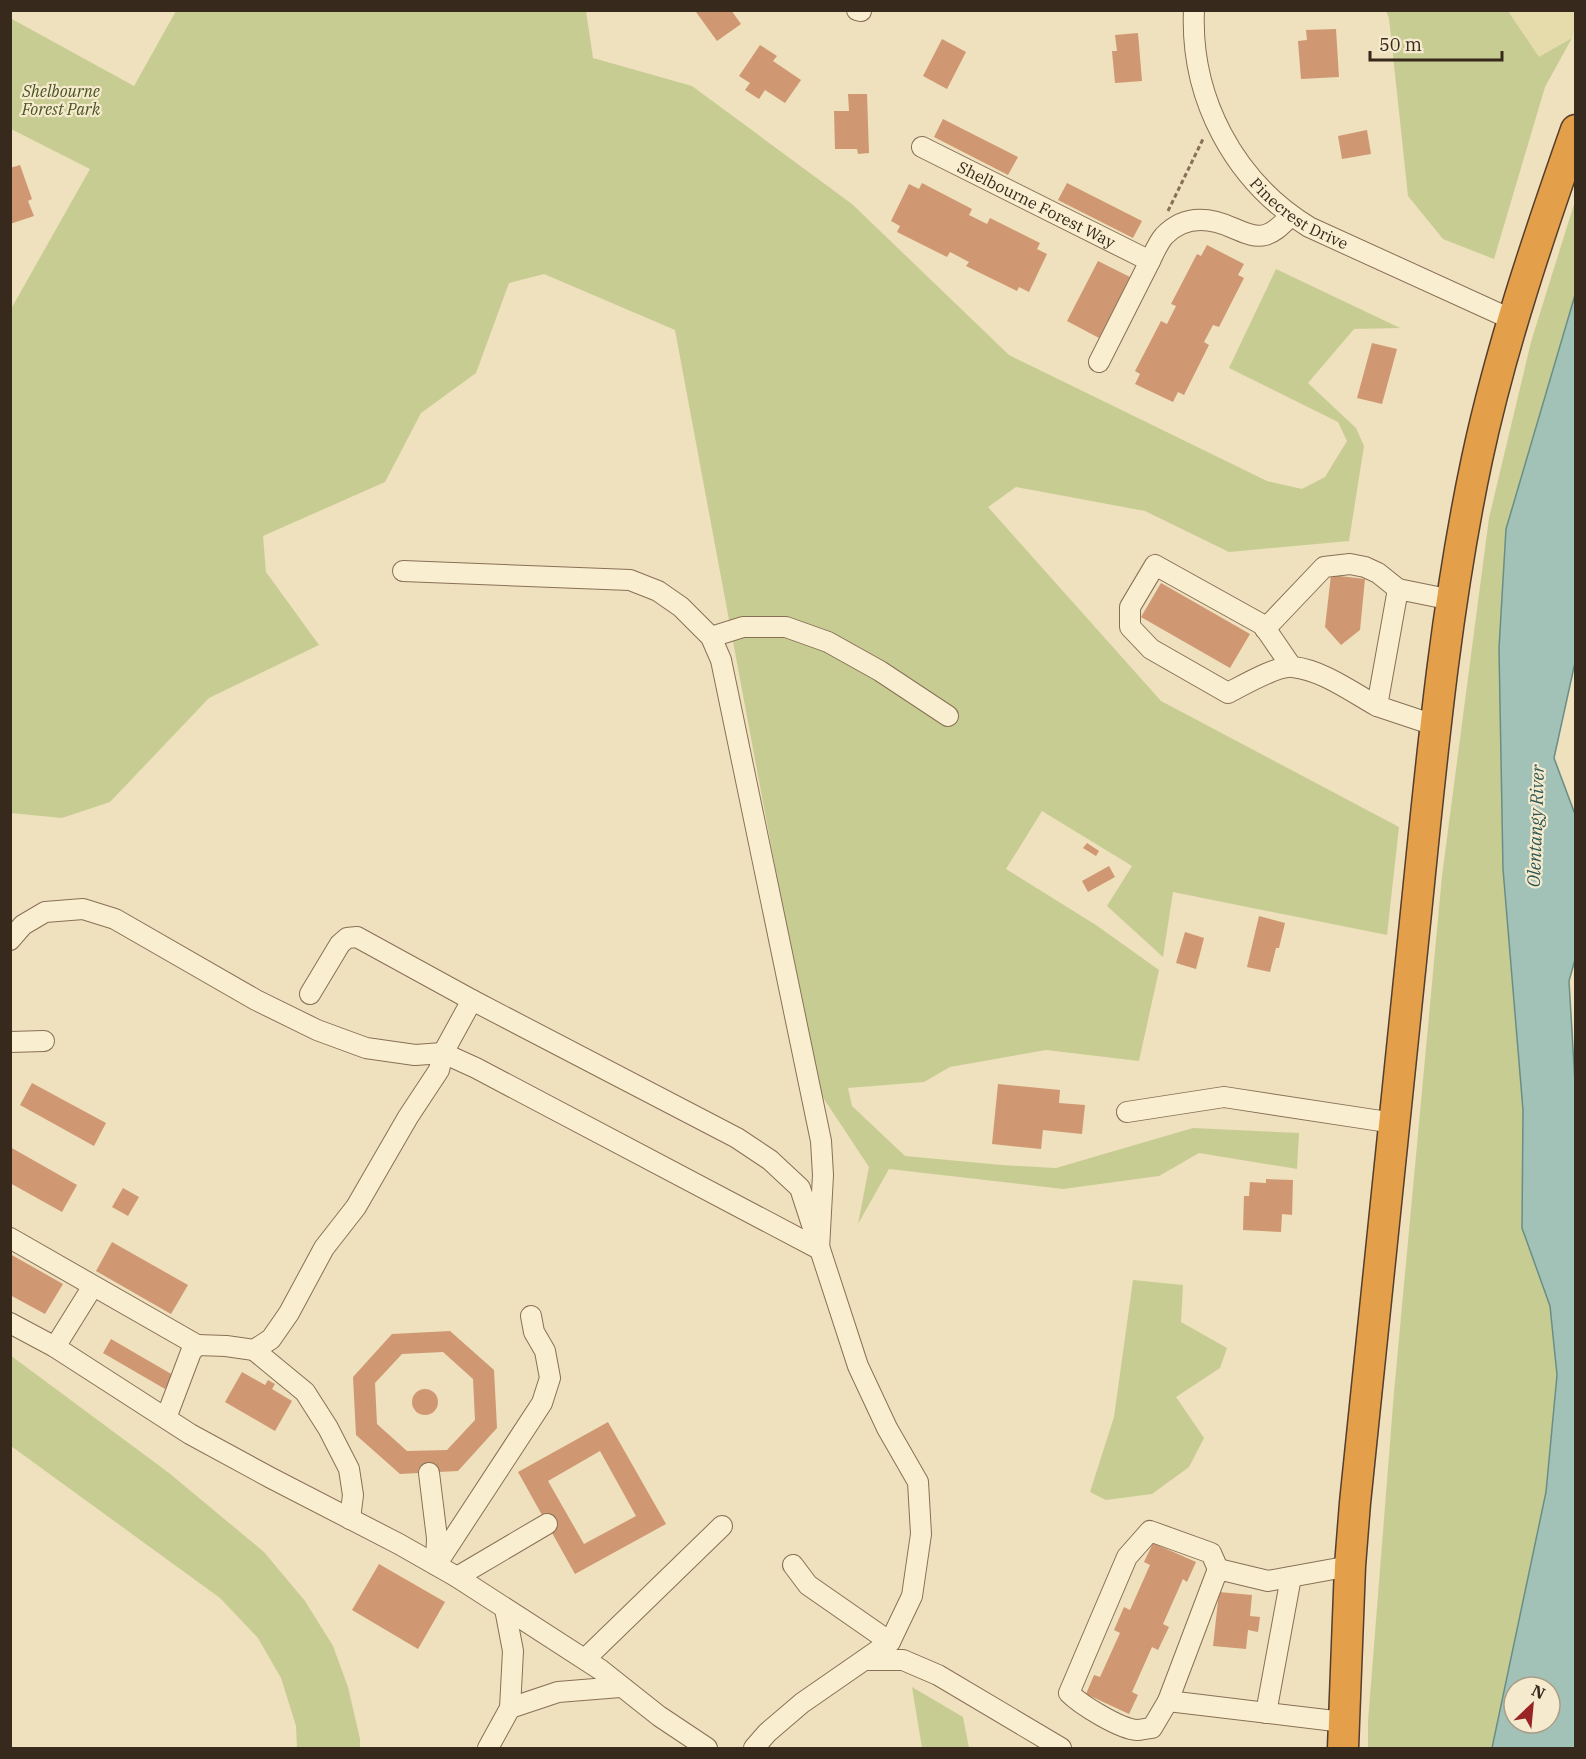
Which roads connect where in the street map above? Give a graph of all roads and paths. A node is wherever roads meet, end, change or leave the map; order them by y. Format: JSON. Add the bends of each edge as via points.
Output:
{"nodes":[{"id":1,"x":1194,"y":10,"type":"edge"},
{"id":2,"x":1575,"y":130,"type":"edge"},
{"id":3,"x":1203,"y":137,"type":"dead end"},
{"id":4,"x":922,"y":147,"type":"dead end"},
{"id":5,"x":1168,"y":215,"type":"dead end"},
{"id":6,"x":1291,"y":216,"type":"junction"},
{"id":7,"x":1150,"y":261,"type":"junction"},
{"id":8,"x":1513,"y":320,"type":"junction"},
{"id":9,"x":1099,"y":362,"type":"dead end"},
{"id":10,"x":403,"y":571,"type":"dead end"},
{"id":11,"x":1398,"y":589,"type":"junction"},
{"id":12,"x":1452,"y":600,"type":"junction"},
{"id":13,"x":1265,"y":629,"type":"junction"},
{"id":14,"x":711,"y":637,"type":"junction"},
{"id":15,"x":1291,"y":666,"type":"junction"},
{"id":16,"x":1377,"y":706,"type":"junction"},
{"id":17,"x":948,"y":717,"type":"dead end"},
{"id":18,"x":1437,"y":726,"type":"junction"},
{"id":19,"x":10,"y":940,"type":"edge"},
{"id":20,"x":310,"y":994,"type":"dead end"},
{"id":21,"x":472,"y":1000,"type":"junction"},
{"id":22,"x":44,"y":1041,"type":"dead end"},
{"id":23,"x":10,"y":1042,"type":"edge"},
{"id":24,"x":443,"y":1053,"type":"junction"},
{"id":25,"x":1127,"y":1112,"type":"dead end"},
{"id":26,"x":1394,"y":1123,"type":"junction"},
{"id":27,"x":10,"y":1239,"type":"edge"},
{"id":28,"x":819,"y":1249,"type":"junction"},
{"id":29,"x":93,"y":1286,"type":"junction"},
{"id":30,"x":531,"y":1316,"type":"dead end"},
{"id":31,"x":10,"y":1323,"type":"edge"},
{"id":32,"x":197,"y":1345,"type":"junction"},
{"id":33,"x":55,"y":1347,"type":"junction"},
{"id":34,"x":254,"y":1350,"type":"junction"},
{"id":35,"x":166,"y":1418,"type":"junction"},
{"id":36,"x":429,"y":1473,"type":"dead end"},
{"id":37,"x":350,"y":1519,"type":"junction"},
{"id":38,"x":547,"y":1524,"type":"dead end"},
{"id":39,"x":722,"y":1526,"type":"dead end"},
{"id":40,"x":436,"y":1565,"type":"junction"},
{"id":41,"x":793,"y":1565,"type":"dead end"},
{"id":42,"x":1350,"y":1566,"type":"junction"},
{"id":43,"x":1218,"y":1569,"type":"junction"},
{"id":44,"x":456,"y":1577,"type":"junction"},
{"id":45,"x":1291,"y":1577,"type":"junction"},
{"id":46,"x":506,"y":1609,"type":"junction"},
{"id":47,"x":890,"y":1642,"type":"junction"},
{"id":48,"x":585,"y":1659,"type":"junction"},
{"id":49,"x":865,"y":1660,"type":"junction"},
{"id":50,"x":620,"y":1687,"type":"junction"},
{"id":51,"x":1168,"y":1701,"type":"junction"},
{"id":52,"x":510,"y":1708,"type":"junction"},
{"id":53,"x":1266,"y":1713,"type":"junction"},
{"id":54,"x":1343,"y":1735,"type":"edge"},
{"id":55,"x":488,"y":1749,"type":"edge"},
{"id":56,"x":707,"y":1749,"type":"edge"},
{"id":57,"x":754,"y":1749,"type":"edge"},
{"id":58,"x":1061,"y":1749,"type":"edge"}],
"edges":[{"from":1,"to":6,"type":"street","name":"Pinecrest Drive","via":[[1199,76],[1218,131],[1239,162]]},
{"from":2,"to":8,"type":"highway"},
{"from":3,"to":5,"type":"path"},
{"from":4,"to":7,"type":"street","name":"Shelbourne Forest Way"},
{"from":6,"to":7,"type":"street","via":[[1263,236],[1249,235],[1217,220],[1188,221],[1163,237]]},
{"from":6,"to":8,"type":"street","name":"Pinecrest Drive"},
{"from":7,"to":9,"type":"street"},
{"from":8,"to":12,"type":"highway","via":[[1478,456]]},
{"from":10,"to":14,"type":"street","via":[[630,580],[658,591]]},
{"from":11,"to":12,"type":"street"},
{"from":11,"to":13,"type":"street","via":[[1365,567],[1324,567]]},
{"from":11,"to":16,"type":"street"},
{"from":12,"to":18,"type":"highway"},
{"from":13,"to":15,"type":"street"},
{"from":13,"to":15,"type":"street","via":[[1155,564],[1130,607],[1130,627],[1151,649],[1228,693]]},
{"from":14,"to":17,"type":"street","via":[[743,627],[786,627],[828,642]]},
{"from":14,"to":28,"type":"street","via":[[721,660],[821,1141]]},
{"from":15,"to":16,"type":"street","via":[[1326,677]]},
{"from":16,"to":18,"type":"street"},
{"from":18,"to":26,"type":"highway"},
{"from":19,"to":24,"type":"street","via":[[23,925],[45,912],[83,909],[115,919],[256,1000],[317,1030],[366,1048],[415,1055]]},
{"from":20,"to":21,"type":"street","via":[[340,944],[357,937]]},
{"from":21,"to":24,"type":"street"},
{"from":21,"to":28,"type":"street","via":[[737,1138],[770,1160],[800,1188]]},
{"from":22,"to":23,"type":"street"},
{"from":24,"to":28,"type":"street"},
{"from":24,"to":34,"type":"street","via":[[439,1070],[356,1207],[324,1248],[289,1313],[271,1339]]},
{"from":25,"to":26,"type":"street","via":[[1224,1097]]},
{"from":26,"to":42,"type":"highway"},
{"from":27,"to":29,"type":"street"},
{"from":28,"to":47,"type":"street","via":[[858,1366],[918,1482],[921,1534],[912,1596]]},
{"from":29,"to":32,"type":"street"},
{"from":29,"to":33,"type":"street"},
{"from":30,"to":40,"type":"street","via":[[534,1332],[545,1351],[550,1378],[542,1403]]},
{"from":31,"to":33,"type":"street"},
{"from":32,"to":34,"type":"street"},
{"from":32,"to":35,"type":"street"},
{"from":33,"to":35,"type":"street"},
{"from":34,"to":37,"type":"street","via":[[305,1392],[328,1428],[349,1469],[353,1495]]},
{"from":35,"to":37,"type":"street"},
{"from":36,"to":40,"type":"street","via":[[437,1538]]},
{"from":37,"to":40,"type":"street"},
{"from":38,"to":44,"type":"street"},
{"from":39,"to":48,"type":"street"},
{"from":40,"to":44,"type":"street"},
{"from":41,"to":47,"type":"street","via":[[808,1585]]},
{"from":42,"to":45,"type":"street"},
{"from":42,"to":54,"type":"highway"},
{"from":43,"to":45,"type":"street","via":[[1268,1581]]},
{"from":43,"to":51,"type":"street"},
{"from":43,"to":51,"type":"street","via":[[1211,1553],[1150,1531],[1127,1557],[1070,1693],[1079,1703],[1107,1719],[1136,1730],[1152,1728]]},
{"from":44,"to":46,"type":"street"},
{"from":45,"to":53,"type":"street"},
{"from":46,"to":48,"type":"street"},
{"from":46,"to":52,"type":"street","via":[[513,1651]]},
{"from":47,"to":49,"type":"street"},
{"from":48,"to":50,"type":"street"},
{"from":49,"to":57,"type":"street","via":[[802,1703]]},
{"from":49,"to":58,"type":"street","via":[[903,1660],[938,1675]]},
{"from":50,"to":52,"type":"street","via":[[558,1692]]},
{"from":50,"to":56,"type":"street"},
{"from":51,"to":53,"type":"street"},
{"from":52,"to":55,"type":"street"},
{"from":53,"to":54,"type":"street"}]}
